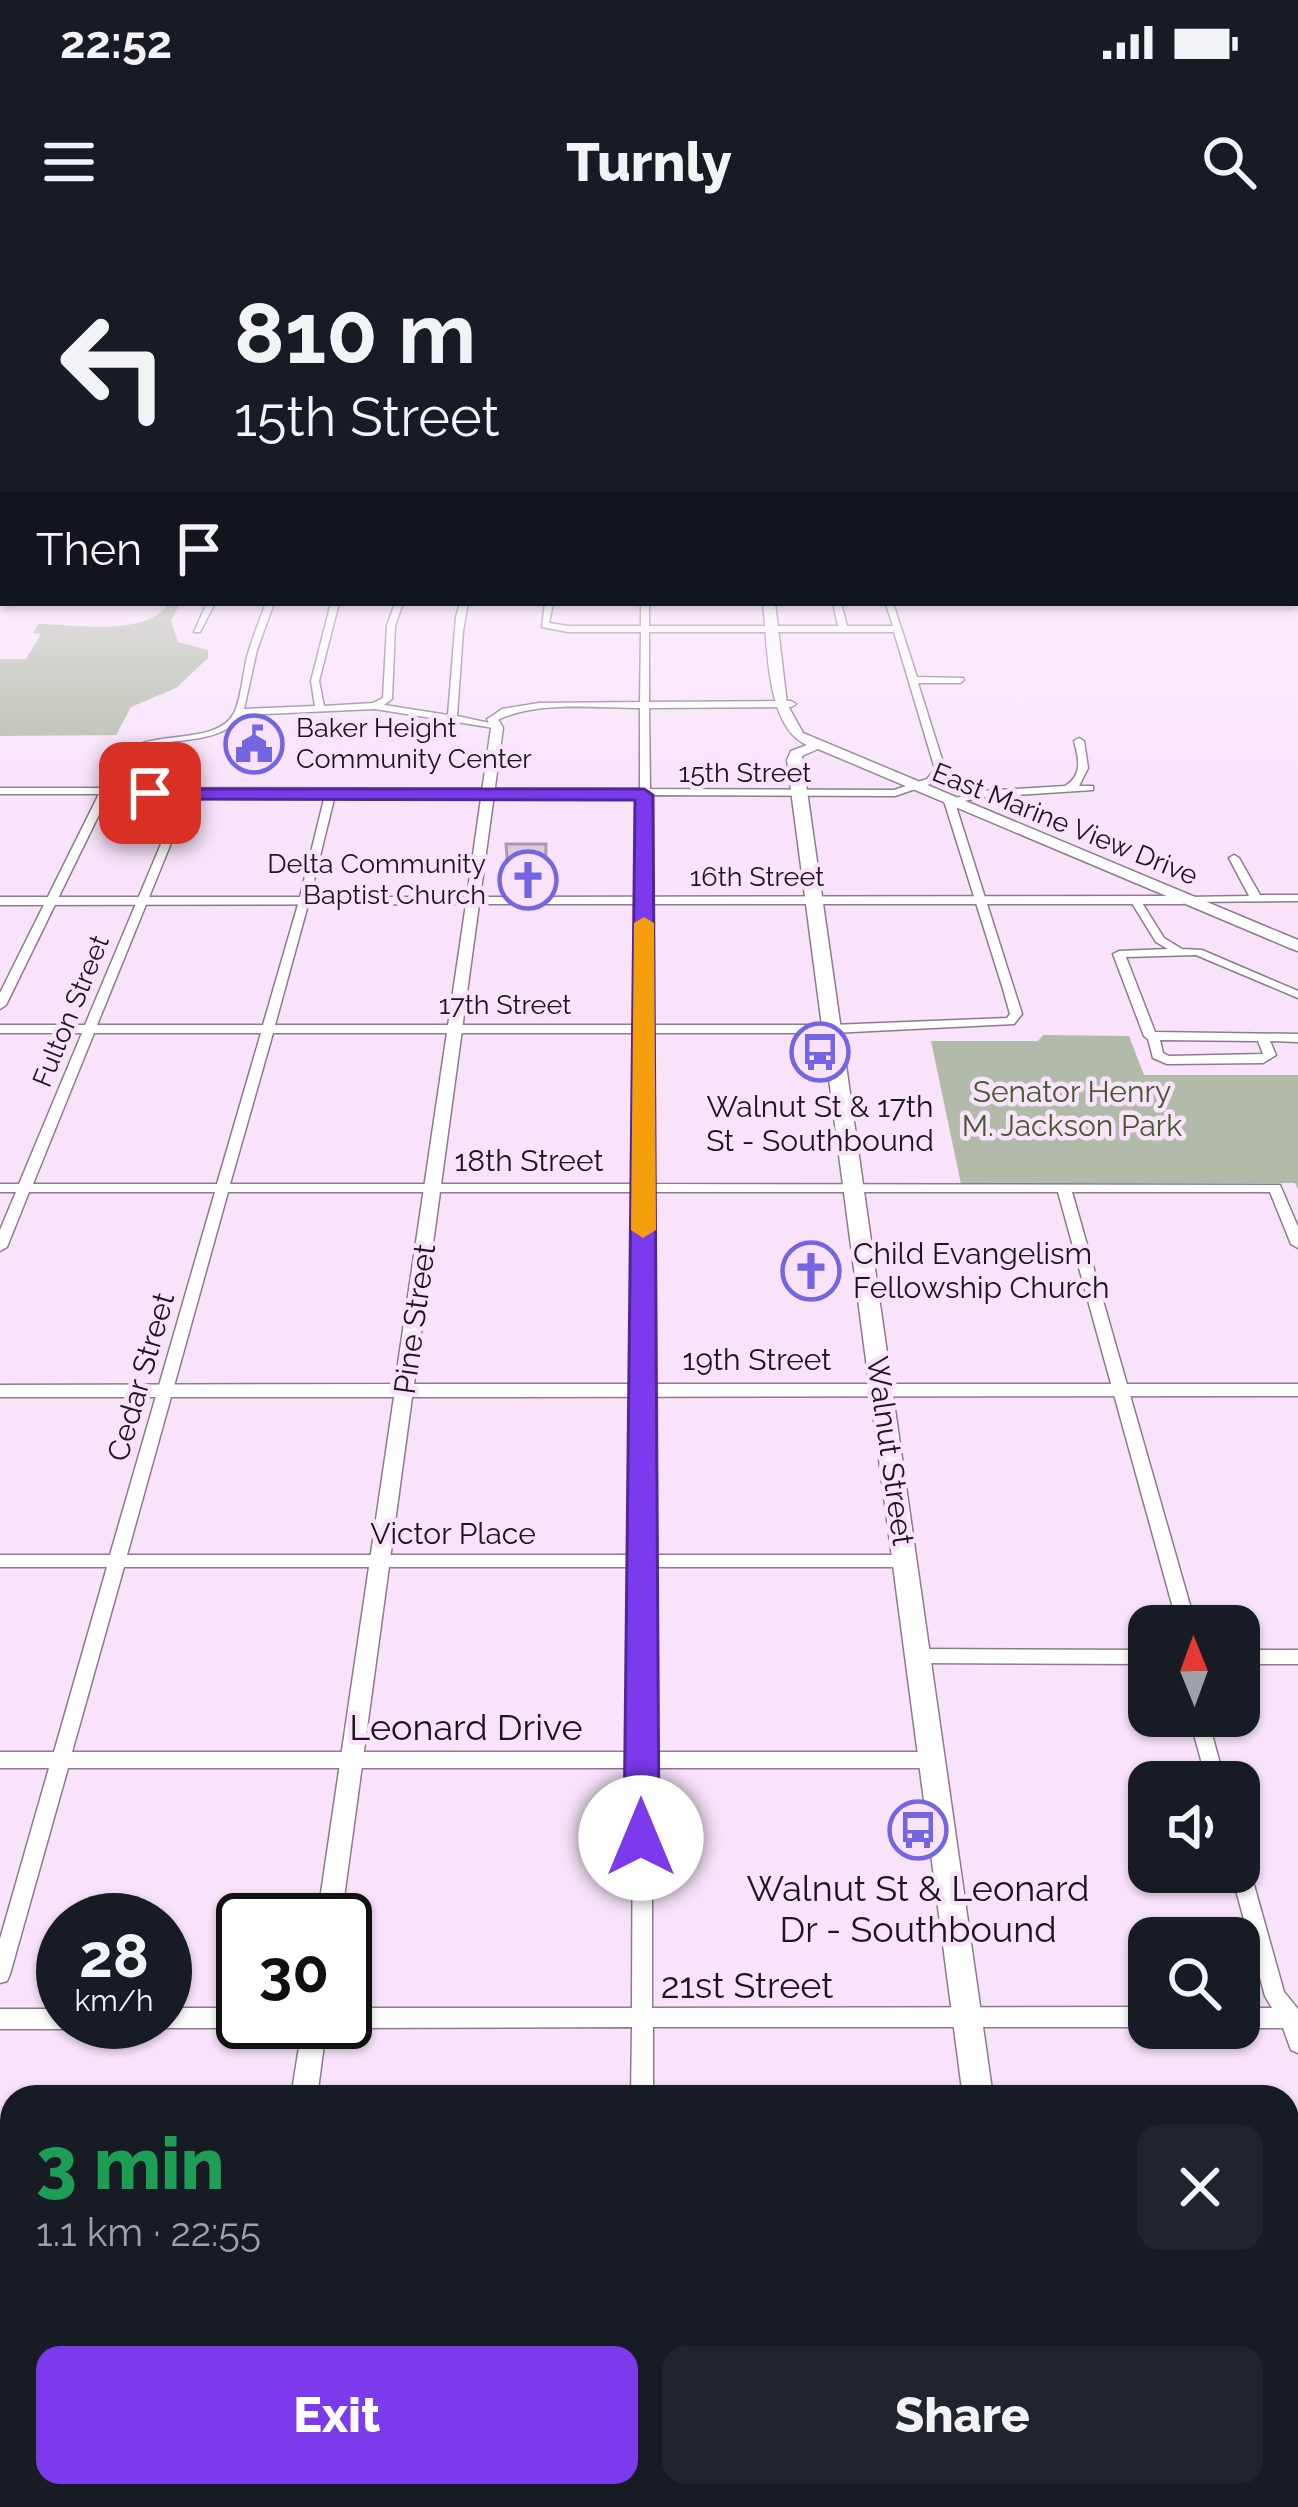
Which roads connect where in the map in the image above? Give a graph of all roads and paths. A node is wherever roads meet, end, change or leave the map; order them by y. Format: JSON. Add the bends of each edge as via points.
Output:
{"nodes":[{"id":1,"x":209,"y":606,"type":"edge"},
{"id":2,"x":269,"y":606,"type":"edge"},
{"id":3,"x":334,"y":606,"type":"edge"},
{"id":4,"x":397,"y":606,"type":"edge"},
{"id":5,"x":464,"y":606,"type":"edge"},
{"id":6,"x":548,"y":606,"type":"edge"},
{"id":7,"x":645,"y":606,"type":"edge"},
{"id":8,"x":773,"y":606,"type":"edge"},
{"id":9,"x":838,"y":606,"type":"edge"},
{"id":10,"x":891,"y":606,"type":"edge"},
{"id":11,"x":645,"y":629,"type":"junction"},
{"id":12,"x":777,"y":629,"type":"junction"},
{"id":13,"x":843,"y":629,"type":"junction"},
{"id":14,"x":898,"y":629,"type":"junction"},
{"id":15,"x":197,"y":630,"type":"dead end"},
{"id":16,"x":914,"y":680,"type":"junction"},
{"id":17,"x":961,"y":680,"type":"dead end"},
{"id":18,"x":786,"y":704,"type":"junction"},
{"id":19,"x":644,"y":705,"type":"junction"},
{"id":20,"x":375,"y":706,"type":"junction"},
{"id":21,"x":320,"y":708,"type":"junction"},
{"id":22,"x":239,"y":712,"type":"junction"},
{"id":23,"x":452,"y":719,"type":"junction"},
{"id":24,"x":494,"y":722,"type":"junction"},
{"id":25,"x":1079,"y":741,"type":"dead end"},
{"id":26,"x":815,"y":746,"type":"junction"},
{"id":27,"x":914,"y":788,"type":"junction"},
{"id":28,"x":1090,"y":788,"type":"dead end"},
{"id":29,"x":0,"y":791,"type":"edge"},
{"id":30,"x":104,"y":792,"type":"junction"},
{"id":31,"x":187,"y":793,"type":"junction"},
{"id":32,"x":1060,"y":793,"type":"junction"},
{"id":33,"x":330,"y":794,"type":"junction"},
{"id":34,"x":488,"y":794,"type":"junction"},
{"id":35,"x":799,"y":794,"type":"junction"},
{"id":36,"x":644,"y":795,"type":"junction"},
{"id":37,"x":949,"y":801,"type":"junction"},
{"id":38,"x":1234,"y":858,"type":"dead end"},
{"id":39,"x":1141,"y":882,"type":"junction"},
{"id":40,"x":1256,"y":898,"type":"junction"},
{"id":41,"x":1298,"y":898,"type":"edge"},
{"id":42,"x":1135,"y":900,"type":"junction"},
{"id":43,"x":1183,"y":900,"type":"junction"},
{"id":44,"x":304,"y":901,"type":"junction"},
{"id":45,"x":476,"y":901,"type":"junction"},
{"id":46,"x":644,"y":901,"type":"junction"},
{"id":47,"x":815,"y":901,"type":"junction"},
{"id":48,"x":981,"y":901,"type":"junction"},
{"id":49,"x":0,"y":902,"type":"edge"},
{"id":50,"x":51,"y":902,"type":"junction"},
{"id":51,"x":142,"y":902,"type":"junction"},
{"id":52,"x":1296,"y":944,"type":"edge"},
{"id":53,"x":1180,"y":951,"type":"junction"},
{"id":54,"x":1298,"y":995,"type":"edge"},
{"id":55,"x":0,"y":1005,"type":"edge"},
{"id":56,"x":0,"y":1029,"type":"edge"},
{"id":57,"x":89,"y":1029,"type":"junction"},
{"id":58,"x":267,"y":1029,"type":"junction"},
{"id":59,"x":456,"y":1029,"type":"junction"},
{"id":60,"x":643,"y":1029,"type":"junction"},
{"id":61,"x":832,"y":1029,"type":"junction"},
{"id":62,"x":1154,"y":1038,"type":"junction"},
{"id":63,"x":1263,"y":1039,"type":"junction"},
{"id":64,"x":1298,"y":1039,"type":"edge"},
{"id":65,"x":0,"y":1188,"type":"edge"},
{"id":66,"x":23,"y":1188,"type":"junction"},
{"id":67,"x":222,"y":1188,"type":"junction"},
{"id":68,"x":434,"y":1188,"type":"junction"},
{"id":69,"x":644,"y":1188,"type":"junction"},
{"id":70,"x":853,"y":1188,"type":"junction"},
{"id":71,"x":1064,"y":1189,"type":"junction"},
{"id":72,"x":1298,"y":1244,"type":"edge"},
{"id":73,"x":0,"y":1247,"type":"edge"},
{"id":74,"x":404,"y":1390,"type":"junction"},
{"id":75,"x":643,"y":1390,"type":"junction"},
{"id":76,"x":881,"y":1390,"type":"junction"},
{"id":77,"x":1120,"y":1390,"type":"junction"},
{"id":78,"x":1298,"y":1390,"type":"edge"},
{"id":79,"x":0,"y":1391,"type":"edge"},
{"id":80,"x":166,"y":1391,"type":"junction"},
{"id":81,"x":0,"y":1561,"type":"edge"},
{"id":82,"x":118,"y":1561,"type":"junction"},
{"id":83,"x":380,"y":1561,"type":"junction"},
{"id":84,"x":644,"y":1561,"type":"junction"},
{"id":85,"x":905,"y":1561,"type":"junction"},
{"id":86,"x":1180,"y":1605,"type":"edge"},
{"id":87,"x":918,"y":1655,"type":"junction"},
{"id":88,"x":1128,"y":1657,"type":"edge"},
{"id":89,"x":1260,"y":1657,"type":"edge"},
{"id":90,"x":1298,"y":1657,"type":"edge"},
{"id":91,"x":0,"y":1760,"type":"edge"},
{"id":92,"x":62,"y":1760,"type":"junction"},
{"id":93,"x":352,"y":1760,"type":"junction"},
{"id":94,"x":641,"y":1760,"type":"junction"},
{"id":95,"x":933,"y":1760,"type":"junction"},
{"id":96,"x":333,"y":1893,"type":"edge"},
{"id":97,"x":1246,"y":1893,"type":"edge"},
{"id":98,"x":0,"y":1974,"type":"edge"},
{"id":99,"x":372,"y":2018,"type":"edge"},
{"id":100,"x":968,"y":2018,"type":"junction"},
{"id":101,"x":1128,"y":2018,"type":"edge"},
{"id":102,"x":1260,"y":2018,"type":"edge"},
{"id":103,"x":1295,"y":2018,"type":"edge"},
{"id":104,"x":0,"y":2019,"type":"edge"},
{"id":105,"x":36,"y":2019,"type":"edge"},
{"id":106,"x":642,"y":2019,"type":"junction"},
{"id":107,"x":1298,"y":2043,"type":"edge"},
{"id":108,"x":311,"y":2049,"type":"edge"},
{"id":109,"x":306,"y":2085,"type":"edge"},
{"id":110,"x":642,"y":2085,"type":"edge"},
{"id":111,"x":976,"y":2085,"type":"edge"}],
"edges":[{"from":1,"to":15,"type":"street"},
{"from":2,"to":22,"type":"street"},
{"from":3,"to":21,"type":"street","via":[[316,681]]},
{"from":4,"to":20,"type":"street","via":[[387,699]]},
{"from":5,"to":23,"type":"street"},
{"from":6,"to":11,"type":"street","via":[[545,625]]},
{"from":7,"to":11,"type":"street"},
{"from":8,"to":12,"type":"main road"},
{"from":9,"to":13,"type":"street"},
{"from":10,"to":14,"type":"street"},
{"from":11,"to":12,"type":"street"},
{"from":11,"to":19,"type":"street"},
{"from":12,"to":13,"type":"street"},
{"from":12,"to":18,"type":"main road"},
{"from":13,"to":14,"type":"street"},
{"from":14,"to":16,"type":"street"},
{"from":16,"to":17,"type":"street"},
{"from":16,"to":27,"type":"street","via":[[940,764],[937,776]]},
{"from":18,"to":19,"type":"street"},
{"from":18,"to":26,"type":"main road","name":"East Marine View Drive","via":[[791,728]]},
{"from":19,"to":24,"type":"street","via":[[539,706],[506,711]]},
{"from":19,"to":36,"type":"street"},
{"from":20,"to":21,"type":"street"},
{"from":20,"to":23,"type":"street"},
{"from":21,"to":22,"type":"street"},
{"from":22,"to":30,"type":"street","via":[[215,733],[130,750]]},
{"from":23,"to":24,"type":"street"},
{"from":24,"to":34,"type":"street","name":"Pine Street"},
{"from":25,"to":32,"type":"street","via":[[1085,770]]},
{"from":26,"to":27,"type":"main road","name":"East Marine View Drive"},
{"from":26,"to":35,"type":"main road","name":"Walnut Street","via":[[796,754]]},
{"from":27,"to":35,"type":"street","name":"15th Street"},
{"from":27,"to":37,"type":"main road","name":"East Marine View Drive"},
{"from":28,"to":32,"type":"street"},
{"from":29,"to":30,"type":"street","name":"15th Street"},
{"from":30,"to":31,"type":"street","name":"15th Street"},
{"from":30,"to":50,"type":"street"},
{"from":31,"to":33,"type":"street","name":"15th Street"},
{"from":31,"to":51,"type":"street","name":"Fulton Street"},
{"from":32,"to":37,"type":"street"},
{"from":33,"to":34,"type":"street","name":"15th Street"},
{"from":33,"to":44,"type":"street","name":"Cedar Street"},
{"from":34,"to":36,"type":"street","name":"15th Street"},
{"from":34,"to":45,"type":"street","name":"Pine Street"},
{"from":35,"to":36,"type":"street","name":"15th Street"},
{"from":35,"to":47,"type":"main road","name":"Walnut Street"},
{"from":36,"to":46,"type":"street"},
{"from":37,"to":39,"type":"main road","name":"East Marine View Drive"},
{"from":37,"to":48,"type":"street"},
{"from":38,"to":40,"type":"street"},
{"from":39,"to":42,"type":"main road","via":[[1145,892]]},
{"from":39,"to":43,"type":"main road","name":"East Marine View Drive"},
{"from":40,"to":41,"type":"street","name":"16th Street"},
{"from":40,"to":43,"type":"street","name":"16th Street"},
{"from":42,"to":43,"type":"street","name":"16th Street"},
{"from":42,"to":48,"type":"street","name":"16th Street"},
{"from":42,"to":53,"type":"street","via":[[1160,940]]},
{"from":43,"to":52,"type":"main road","name":"East Marine View Drive"},
{"from":44,"to":45,"type":"street","name":"16th Street"},
{"from":44,"to":51,"type":"street","name":"16th Street"},
{"from":44,"to":58,"type":"street","name":"Cedar Street"},
{"from":45,"to":46,"type":"street","name":"16th Street"},
{"from":45,"to":59,"type":"street","name":"Pine Street"},
{"from":46,"to":47,"type":"street","name":"16th Street"},
{"from":46,"to":60,"type":"street"},
{"from":47,"to":48,"type":"street","name":"16th Street"},
{"from":47,"to":61,"type":"main road","name":"Walnut Street"},
{"from":48,"to":61,"type":"street","name":"17th Street","via":[[1016,1014],[1010,1021]]},
{"from":49,"to":50,"type":"street","name":"16th Street"},
{"from":50,"to":51,"type":"street","name":"16th Street"},
{"from":50,"to":55,"type":"street"},
{"from":51,"to":57,"type":"street","name":"Fulton Street"},
{"from":53,"to":54,"type":"street"},
{"from":53,"to":62,"type":"street","via":[[1119,954]]},
{"from":56,"to":57,"type":"street","name":"17th Street"},
{"from":57,"to":58,"type":"street","name":"17th Street"},
{"from":57,"to":66,"type":"street","name":"Fulton Street"},
{"from":58,"to":59,"type":"street","name":"17th Street"},
{"from":58,"to":67,"type":"street","name":"Cedar Street"},
{"from":59,"to":60,"type":"street","name":"17th Street"},
{"from":59,"to":68,"type":"street","name":"Pine Street"},
{"from":60,"to":61,"type":"street","name":"17th Street"},
{"from":60,"to":69,"type":"street"},
{"from":61,"to":70,"type":"main road","name":"Walnut Street"},
{"from":62,"to":63,"type":"street"},
{"from":62,"to":63,"type":"street","via":[[1157,1055],[1167,1060],[1263,1059],[1270,1055]]},
{"from":63,"to":64,"type":"street"},
{"from":65,"to":66,"type":"street","name":"18th Street"},
{"from":66,"to":67,"type":"street","name":"18th Street"},
{"from":66,"to":73,"type":"street","name":"Fulton Street"},
{"from":67,"to":68,"type":"street","name":"18th Street"},
{"from":67,"to":80,"type":"street","name":"Cedar Street"},
{"from":68,"to":69,"type":"street","name":"18th Street"},
{"from":68,"to":74,"type":"street","name":"Pine Street"},
{"from":69,"to":70,"type":"street","name":"18th Street"},
{"from":69,"to":75,"type":"street"},
{"from":70,"to":71,"type":"street","name":"18th Street"},
{"from":70,"to":76,"type":"main road","name":"Walnut Street"},
{"from":71,"to":72,"type":"street","name":"18th Street","via":[[1275,1188]]},
{"from":71,"to":77,"type":"street"},
{"from":74,"to":75,"type":"street","name":"19th Street"},
{"from":74,"to":80,"type":"street","name":"19th Street"},
{"from":74,"to":83,"type":"street","name":"Pine Street"},
{"from":75,"to":76,"type":"street","name":"19th Street"},
{"from":75,"to":84,"type":"street"},
{"from":76,"to":77,"type":"street","name":"19th Street"},
{"from":76,"to":85,"type":"main road","name":"Walnut Street"},
{"from":77,"to":78,"type":"street","name":"19th Street"},
{"from":77,"to":86,"type":"street"},
{"from":79,"to":80,"type":"street","name":"19th Street"},
{"from":80,"to":82,"type":"street","name":"Cedar Street"},
{"from":81,"to":82,"type":"street","name":"Victor Place"},
{"from":82,"to":83,"type":"street","name":"Victor Place"},
{"from":82,"to":92,"type":"street","name":"Cedar Street"},
{"from":83,"to":84,"type":"street","name":"Victor Place"},
{"from":83,"to":93,"type":"street","name":"Pine Street"},
{"from":84,"to":85,"type":"street","name":"Victor Place"},
{"from":84,"to":94,"type":"street"},
{"from":85,"to":87,"type":"main road","name":"Walnut Street"},
{"from":87,"to":88,"type":"street"},
{"from":87,"to":95,"type":"main road","name":"Walnut Street"},
{"from":89,"to":90,"type":"street"},
{"from":91,"to":92,"type":"street","name":"Leonard Drive"},
{"from":92,"to":93,"type":"street","name":"Leonard Drive"},
{"from":92,"to":98,"type":"street","name":"Cedar Street"},
{"from":93,"to":94,"type":"street","name":"Leonard Drive"},
{"from":93,"to":96,"type":"street","name":"Pine Street"},
{"from":94,"to":95,"type":"street","name":"Leonard Drive"},
{"from":94,"to":106,"type":"street"},
{"from":95,"to":100,"type":"main road","name":"Walnut Street"},
{"from":97,"to":103,"type":"street","via":[[1274,1996]]},
{"from":99,"to":106,"type":"street","name":"21st Street"},
{"from":100,"to":101,"type":"street","name":"21st Street"},
{"from":100,"to":106,"type":"street","name":"21st Street"},
{"from":100,"to":111,"type":"main road","name":"Walnut Street"},
{"from":102,"to":103,"type":"street"},
{"from":103,"to":107,"type":"street"},
{"from":104,"to":105,"type":"street"},
{"from":106,"to":110,"type":"street"},
{"from":108,"to":109,"type":"street"}]}
